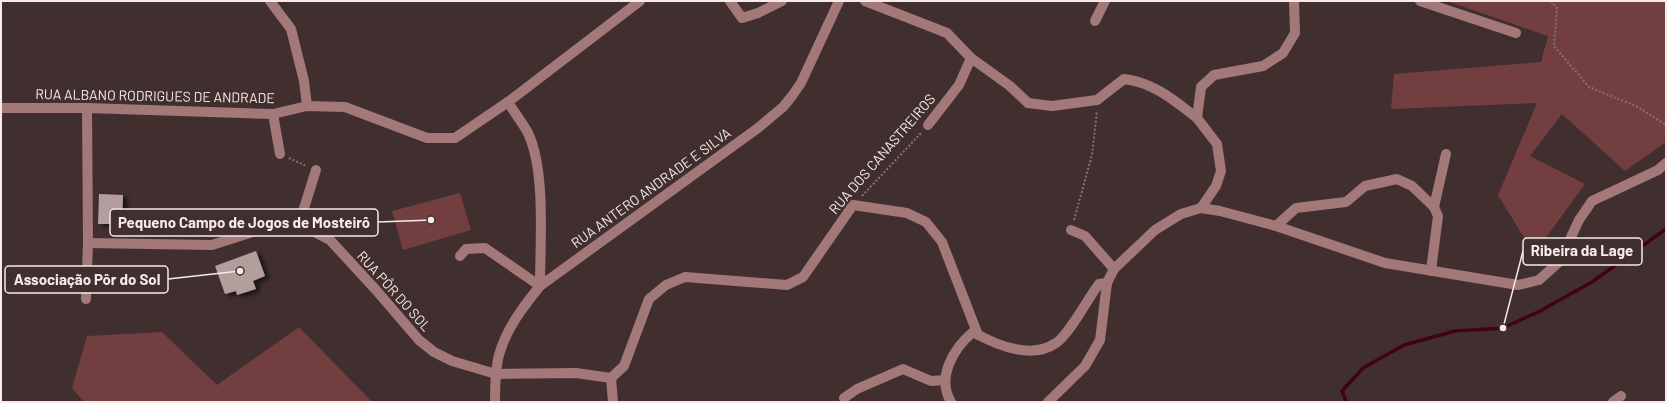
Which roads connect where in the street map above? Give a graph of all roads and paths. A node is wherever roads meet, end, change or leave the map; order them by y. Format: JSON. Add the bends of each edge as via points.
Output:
{"nodes":[{"id":1,"x":270,"y":1,"type":"edge"},
{"id":2,"x":640,"y":1,"type":"edge"},
{"id":3,"x":730,"y":1,"type":"edge"},
{"id":4,"x":782,"y":1,"type":"edge"},
{"id":5,"x":839,"y":1,"type":"edge"},
{"id":6,"x":865,"y":1,"type":"edge"},
{"id":7,"x":1105,"y":1,"type":"edge"},
{"id":8,"x":1294,"y":1,"type":"edge"},
{"id":9,"x":1420,"y":1,"type":"edge"},
{"id":10,"x":1551,"y":1,"type":"edge"},
{"id":11,"x":1095,"y":21,"type":"dead end"},
{"id":12,"x":1516,"y":33,"type":"dead end"},
{"id":13,"x":971,"y":58,"type":"junction"},
{"id":14,"x":1097,"y":100,"type":"junction"},
{"id":15,"x":508,"y":102,"type":"junction"},
{"id":16,"x":307,"y":106,"type":"junction"},
{"id":17,"x":1,"y":108,"type":"edge"},
{"id":18,"x":88,"y":108,"type":"junction"},
{"id":19,"x":273,"y":114,"type":"junction"},
{"id":20,"x":1197,"y":118,"type":"junction"},
{"id":21,"x":928,"y":125,"type":"joint"},
{"id":22,"x":1666,"y":125,"type":"edge"},
{"id":23,"x":280,"y":154,"type":"joint"},
{"id":24,"x":1446,"y":154,"type":"dead end"},
{"id":25,"x":1666,"y":163,"type":"edge"},
{"id":26,"x":316,"y":170,"type":"joint"},
{"id":27,"x":852,"y":206,"type":"junction"},
{"id":28,"x":1434,"y":207,"type":"junction"},
{"id":29,"x":1201,"y":208,"type":"junction"},
{"id":30,"x":299,"y":224,"type":"junction"},
{"id":31,"x":1276,"y":226,"type":"junction"},
{"id":32,"x":1071,"y":230,"type":"joint"},
{"id":33,"x":88,"y":243,"type":"junction"},
{"id":34,"x":460,"y":256,"type":"dead end"},
{"id":35,"x":1114,"y":269,"type":"junction"},
{"id":36,"x":1431,"y":271,"type":"junction"},
{"id":37,"x":1108,"y":283,"type":"junction"},
{"id":38,"x":540,"y":286,"type":"junction"},
{"id":39,"x":86,"y":298,"type":"dead end"},
{"id":40,"x":978,"y":335,"type":"junction"},
{"id":41,"x":496,"y":374,"type":"junction"},
{"id":42,"x":611,"y":378,"type":"junction"},
{"id":43,"x":945,"y":380,"type":"junction"},
{"id":44,"x":844,"y":398,"type":"dead end"},
{"id":45,"x":495,"y":402,"type":"edge"},
{"id":46,"x":613,"y":402,"type":"edge"},
{"id":47,"x":951,"y":402,"type":"edge"},
{"id":48,"x":1048,"y":402,"type":"edge"}],
"edges":[{"from":1,"to":16,"type":"street","via":[[291,29],[304,81]]},
{"from":2,"to":15,"type":"street","name":"RUA ALBANO RODRIGUES DE ANDRADE"},
{"from":3,"to":4,"type":"street","via":[[742,18],[758,14]]},
{"from":5,"to":38,"type":"street","name":"RUA ANTERO ANDRADE E SILVA","via":[[800,83],[783,107],[758,128]]},
{"from":6,"to":13,"type":"street","via":[[947,33]]},
{"from":7,"to":11,"type":"street"},
{"from":8,"to":20,"type":"street","via":[[1295,33],[1283,53],[1263,66],[1214,75],[1201,87]]},
{"from":9,"to":12,"type":"street"},
{"from":10,"to":22,"type":"path","via":[[1557,8],[1554,46],[1589,87],[1638,107]]},
{"from":13,"to":14,"type":"street","via":[[1010,86],[1028,104],[1052,106]]},
{"from":13,"to":21,"type":"street","name":"RUA DOS CANASTREIROS","via":[[959,85]]},
{"from":14,"to":20,"type":"street","via":[[1124,79],[1138,81],[1159,90]]},
{"from":14,"to":32,"type":"path","via":[[1092,155]]},
{"from":15,"to":16,"type":"street","name":"RUA ALBANO RODRIGUES DE ANDRADE","via":[[455,138],[427,138],[345,107]]},
{"from":15,"to":38,"type":"street","via":[[528,133],[536,158],[539,184]]},
{"from":16,"to":19,"type":"street","name":"RUA ALBANO RODRIGUES DE ANDRADE"},
{"from":17,"to":18,"type":"street","name":"RUA ALBANO RODRIGUES DE ANDRADE"},
{"from":18,"to":19,"type":"street","name":"RUA ALBANO RODRIGUES DE ANDRADE"},
{"from":18,"to":33,"type":"street"},
{"from":19,"to":23,"type":"street"},
{"from":20,"to":29,"type":"street","via":[[1217,144],[1220,170],[1216,186]]},
{"from":21,"to":27,"type":"path","name":"RUA DOS CANASTREIROS"},
{"from":23,"to":26,"type":"path"},
{"from":24,"to":28,"type":"street"},
{"from":25,"to":36,"type":"street","via":[[1658,170],[1592,202],[1579,220],[1560,261],[1539,280],[1518,285]]},
{"from":26,"to":30,"type":"street"},
{"from":27,"to":40,"type":"street","via":[[907,213],[926,222],[942,242]]},
{"from":27,"to":42,"type":"street","name":"RUA DOS CANASTREIROS","via":[[803,277],[787,285],[685,277],[666,285],[649,299],[624,366]]},
{"from":28,"to":31,"type":"street","via":[[1412,186],[1397,179],[1365,186],[1346,202],[1296,208]]},
{"from":28,"to":36,"type":"street","via":[[1438,216]]},
{"from":29,"to":31,"type":"street"},
{"from":29,"to":35,"type":"street","via":[[1181,214],[1155,230]]},
{"from":30,"to":33,"type":"street","name":"RUA PÔR DO SOL","via":[[278,224],[212,245]]},
{"from":30,"to":41,"type":"street","name":"RUA PÔR DO SOL","via":[[330,240],[419,340],[434,352],[452,361]]},
{"from":31,"to":36,"type":"street","via":[[1385,263]]},
{"from":32,"to":35,"type":"street","via":[[1085,236]]},
{"from":33,"to":39,"type":"street"},
{"from":34,"to":38,"type":"street","via":[[466,249],[485,248]]},
{"from":35,"to":37,"type":"street"},
{"from":37,"to":40,"type":"street","via":[[1099,284],[1070,328],[1056,343],[1036,351],[1006,348]]},
{"from":37,"to":48,"type":"street","via":[[1100,340],[1085,366]]},
{"from":38,"to":41,"type":"street","name":"RUA ANTERO ANDRADE E SILVA","via":[[522,308],[508,333],[499,355]]},
{"from":40,"to":43,"type":"street","via":[[973,332],[963,341],[951,360]]},
{"from":41,"to":42,"type":"street","name":"RUA PÔR DO SOL","via":[[576,373]]},
{"from":41,"to":45,"type":"street","name":"RUA ANTERO ANDRADE E SILVA"},
{"from":42,"to":46,"type":"street"},
{"from":43,"to":44,"type":"street","via":[[931,381],[902,370],[857,389]]},
{"from":43,"to":47,"type":"street"}]}
